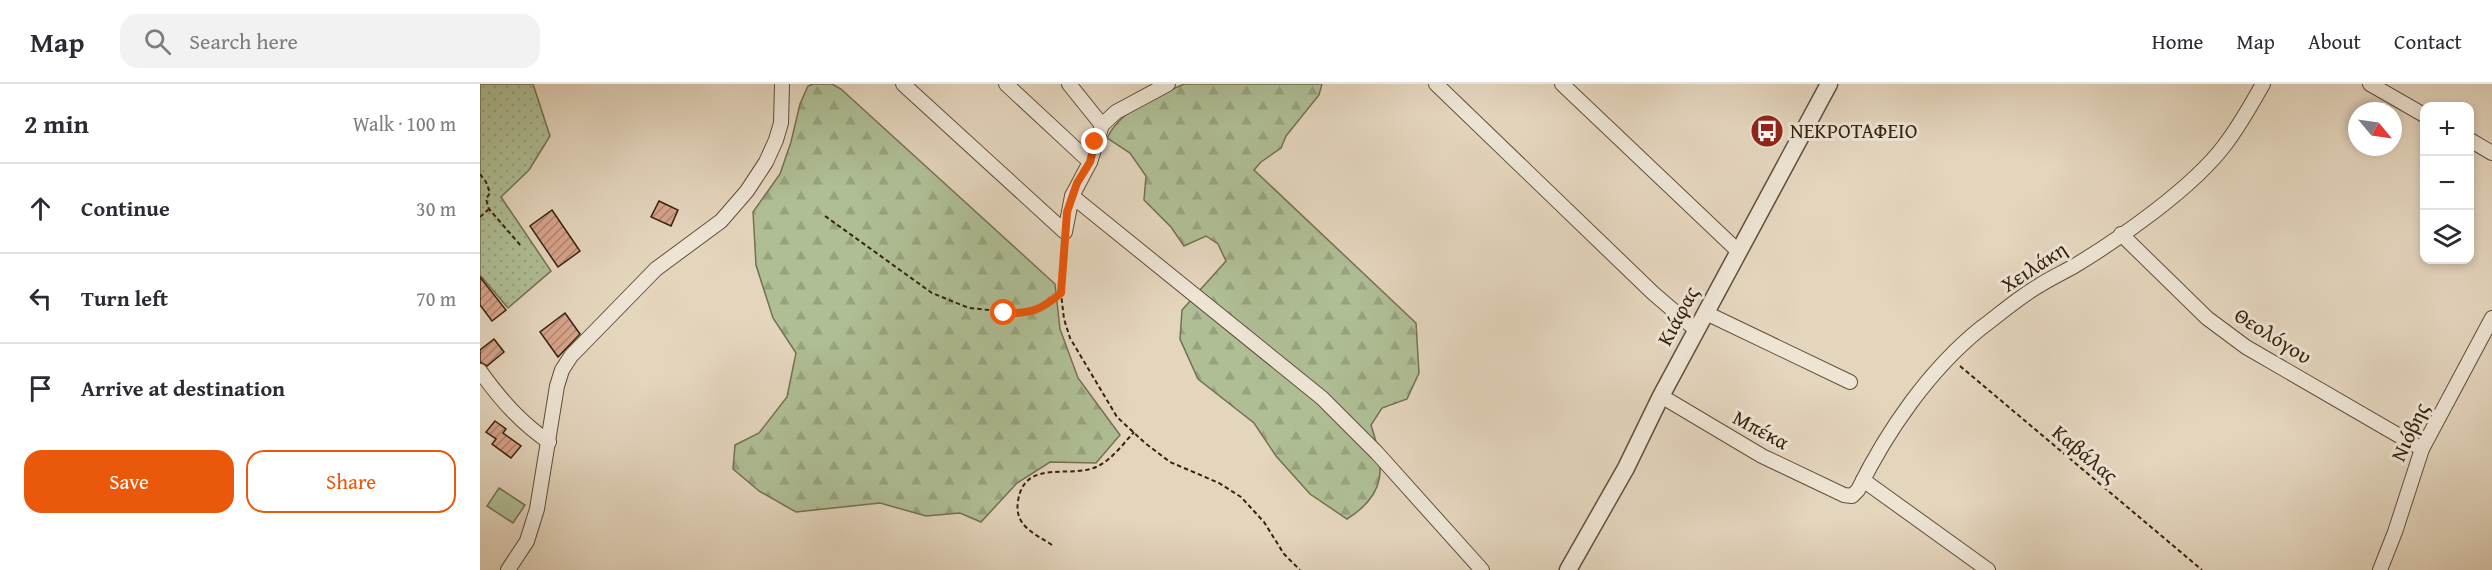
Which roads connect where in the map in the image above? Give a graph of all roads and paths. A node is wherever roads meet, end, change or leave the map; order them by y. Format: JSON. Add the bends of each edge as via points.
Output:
{"nodes":[{"id":1,"x":782,"y":84,"type":"edge"},
{"id":2,"x":903,"y":84,"type":"edge"},
{"id":3,"x":1006,"y":84,"type":"edge"},
{"id":4,"x":1069,"y":84,"type":"edge"},
{"id":5,"x":1168,"y":84,"type":"edge"},
{"id":6,"x":1436,"y":84,"type":"edge"},
{"id":7,"x":1562,"y":84,"type":"edge"},
{"id":8,"x":1829,"y":84,"type":"edge"},
{"id":9,"x":2263,"y":84,"type":"edge"},
{"id":10,"x":2370,"y":84,"type":"edge"},
{"id":11,"x":2420,"y":113,"type":"edge"},
{"id":12,"x":1102,"y":124,"type":"junction"},
{"id":13,"x":2474,"y":143,"type":"edge"},
{"id":14,"x":2492,"y":153,"type":"edge"},
{"id":15,"x":1090,"y":162,"type":"junction"},
{"id":16,"x":480,"y":174,"type":"edge"},
{"id":17,"x":1072,"y":196,"type":"junction"},
{"id":18,"x":489,"y":208,"type":"junction"},
{"id":19,"x":825,"y":216,"type":"dead end"},
{"id":20,"x":480,"y":217,"type":"edge"},
{"id":21,"x":1065,"y":232,"type":"junction"},
{"id":22,"x":2121,"y":234,"type":"junction"},
{"id":23,"x":521,"y":246,"type":"dead end"},
{"id":24,"x":1738,"y":251,"type":"junction"},
{"id":25,"x":1061,"y":293,"type":"junction"},
{"id":26,"x":1706,"y":313,"type":"junction"},
{"id":27,"x":2492,"y":318,"type":"edge"},
{"id":28,"x":1696,"y":330,"type":"junction"},
{"id":29,"x":1951,"y":358,"type":"junction"},
{"id":30,"x":480,"y":371,"type":"edge"},
{"id":31,"x":1850,"y":382,"type":"dead end"},
{"id":32,"x":1661,"y":396,"type":"junction"},
{"id":33,"x":1134,"y":432,"type":"junction"},
{"id":34,"x":549,"y":442,"type":"junction"},
{"id":35,"x":2422,"y":449,"type":"junction"},
{"id":36,"x":1863,"y":480,"type":"junction"},
{"id":37,"x":1844,"y":495,"type":"joint"},
{"id":38,"x":1052,"y":546,"type":"dead end"},
{"id":39,"x":508,"y":570,"type":"edge"},
{"id":40,"x":1300,"y":570,"type":"edge"},
{"id":41,"x":1482,"y":570,"type":"edge"},
{"id":42,"x":1568,"y":570,"type":"edge"},
{"id":43,"x":1988,"y":570,"type":"edge"},
{"id":44,"x":2202,"y":570,"type":"edge"},
{"id":45,"x":2380,"y":570,"type":"edge"}],
"edges":[{"from":1,"to":34,"type":"street","via":[[781,123],[766,162],[721,221],[656,269],[571,356],[557,386]]},
{"from":2,"to":21,"type":"street"},
{"from":3,"to":15,"type":"street"},
{"from":4,"to":12,"type":"street"},
{"from":5,"to":12,"type":"street","via":[[1116,112]]},
{"from":6,"to":28,"type":"street"},
{"from":7,"to":24,"type":"street"},
{"from":8,"to":24,"type":"street","name":"Κιάφας"},
{"from":9,"to":22,"type":"street","name":"Χειλάκη","via":[[2224,147],[2196,177]]},
{"from":10,"to":11,"type":"street"},
{"from":12,"to":15,"type":"street"},
{"from":13,"to":14,"type":"street"},
{"from":15,"to":17,"type":"street"},
{"from":16,"to":18,"type":"path","via":[[490,193],[486,199]]},
{"from":17,"to":21,"type":"street"},
{"from":17,"to":41,"type":"street","via":[[1322,398]]},
{"from":18,"to":20,"type":"path"},
{"from":18,"to":23,"type":"path"},
{"from":19,"to":25,"type":"path","via":[[932,293],[969,308],[1027,314]]},
{"from":21,"to":25,"type":"path"},
{"from":22,"to":29,"type":"street","name":"Χειλάκη","via":[[2038,285],[1979,330]]},
{"from":22,"to":35,"type":"street","name":"Θεολόγου","via":[[2207,318],[2247,347]]},
{"from":24,"to":26,"type":"street","name":"Κιάφας"},
{"from":25,"to":33,"type":"path","via":[[1070,338],[1117,417]]},
{"from":26,"to":28,"type":"street","name":"Κιάφας"},
{"from":26,"to":31,"type":"street"},
{"from":27,"to":35,"type":"street","name":"Νιόβης"},
{"from":28,"to":32,"type":"street","name":"Κιάφας"},
{"from":29,"to":36,"type":"street","name":"Χειλάκη","via":[[1897,424]]},
{"from":29,"to":44,"type":"path","name":"Καβάλας"},
{"from":30,"to":34,"type":"street","via":[[504,404]]},
{"from":32,"to":37,"type":"street","name":"Μπέκα","via":[[1762,456]]},
{"from":32,"to":42,"type":"street","name":"Κιάφας","via":[[1626,468]]},
{"from":33,"to":38,"type":"path","via":[[1101,465],[1089,470],[1047,472],[1032,476],[1024,485],[1018,499],[1022,524]]},
{"from":33,"to":40,"type":"path","via":[[1170,462],[1219,483],[1240,497]]},
{"from":34,"to":39,"type":"street","via":[[527,541]]},
{"from":35,"to":45,"type":"street","name":"Νιόβης"},
{"from":36,"to":37,"type":"street","name":"Χειλάκη","via":[[1855,494]]},
{"from":36,"to":43,"type":"street"}]}
